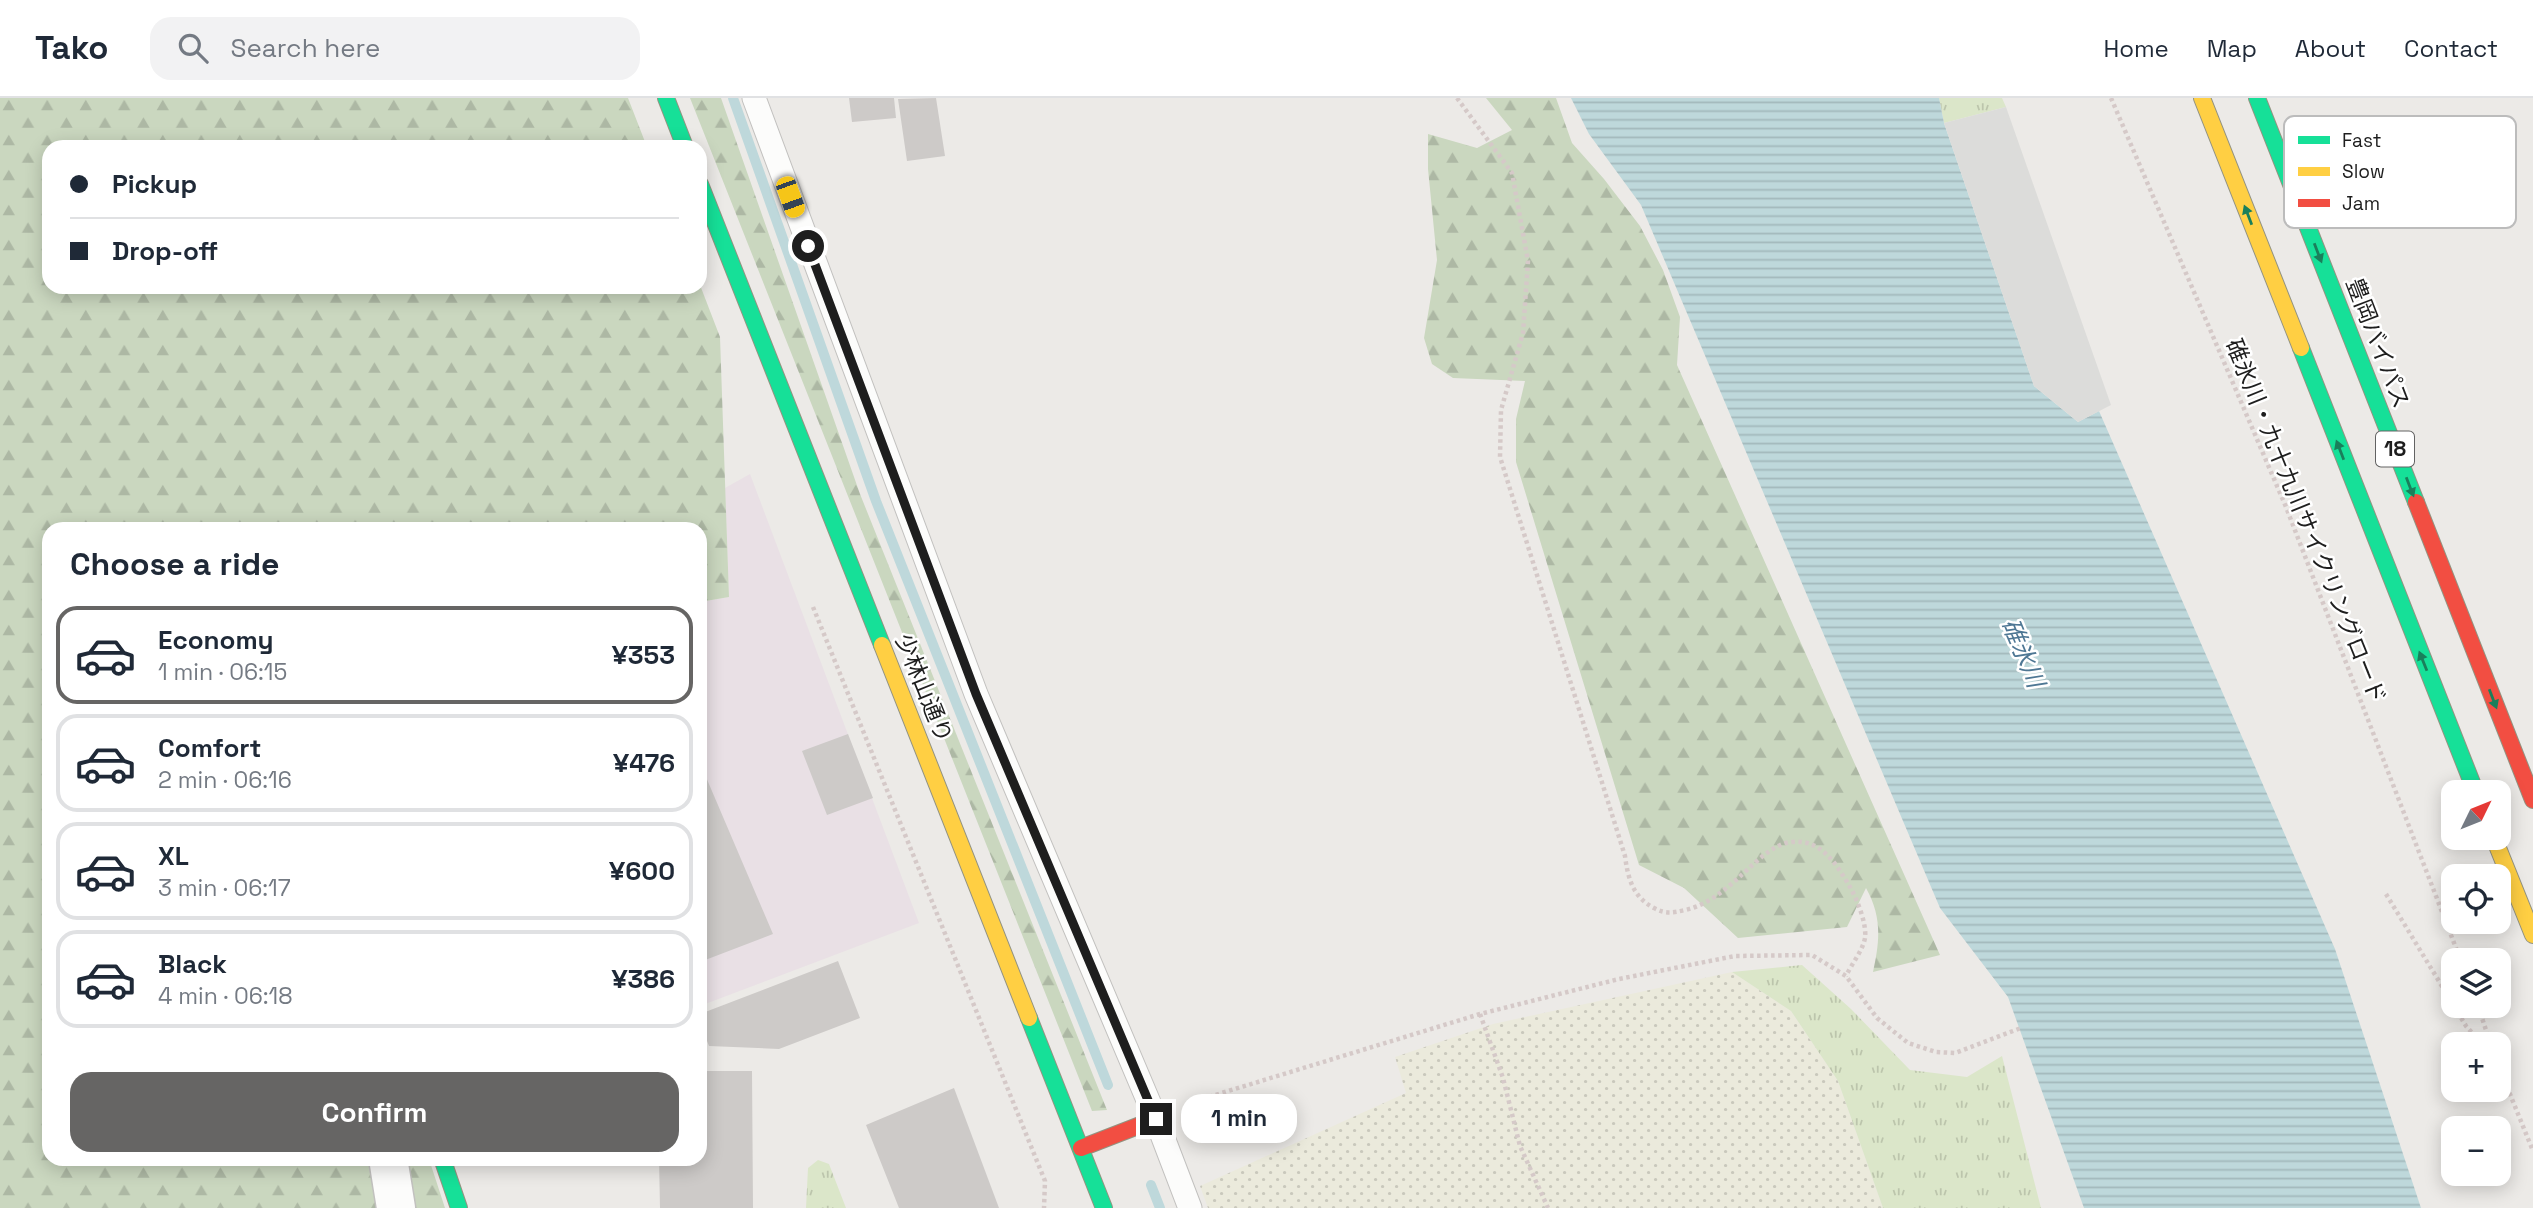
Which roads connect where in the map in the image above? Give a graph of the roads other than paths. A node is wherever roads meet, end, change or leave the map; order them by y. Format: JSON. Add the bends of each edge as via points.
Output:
{"nodes":[{"id":1,"x":666,"y":98,"type":"edge"},
{"id":2,"x":754,"y":98,"type":"edge"},
{"id":3,"x":2202,"y":98,"type":"edge"},
{"id":4,"x":2257,"y":98,"type":"edge"},
{"id":5,"x":682,"y":140,"type":"edge"},
{"id":6,"x":2284,"y":167,"type":"edge"},
{"id":7,"x":707,"y":202,"type":"edge"},
{"id":8,"x":2308,"y":228,"type":"edge"},
{"id":9,"x":2471,"y":780,"type":"edge"},
{"id":10,"x":2533,"y":800,"type":"edge"},
{"id":11,"x":2499,"y":850,"type":"edge"},
{"id":12,"x":2533,"y":934,"type":"edge"},
{"id":13,"x":1156,"y":1119,"type":"junction"},
{"id":14,"x":1081,"y":1149,"type":"junction"},
{"id":15,"x":389,"y":1166,"type":"edge"},
{"id":16,"x":445,"y":1166,"type":"edge"},
{"id":17,"x":396,"y":1208,"type":"edge"},
{"id":18,"x":459,"y":1208,"type":"edge"},
{"id":19,"x":1104,"y":1208,"type":"edge"},
{"id":20,"x":1190,"y":1208,"type":"edge"}],
"edges":[{"from":1,"to":5,"type":"main road"},
{"from":2,"to":13,"type":"lane","via":[[976,694]]},
{"from":9,"to":3,"type":"main road","number":"18","one_way":true},
{"from":4,"to":6,"type":"main road","name":"豊岡バイパス","number":"18","one_way":true},
{"from":7,"to":14,"type":"main road","name":"少林山通り"},
{"from":8,"to":10,"type":"main road","name":"豊岡バイパス","number":"18","one_way":true},
{"from":11,"to":12,"type":"main road"},
{"from":13,"to":14,"type":"main road"},
{"from":13,"to":20,"type":"lane"},
{"from":14,"to":19,"type":"main road","name":"少林山通り"},
{"from":15,"to":17,"type":"street"},
{"from":16,"to":18,"type":"main road"}]}
